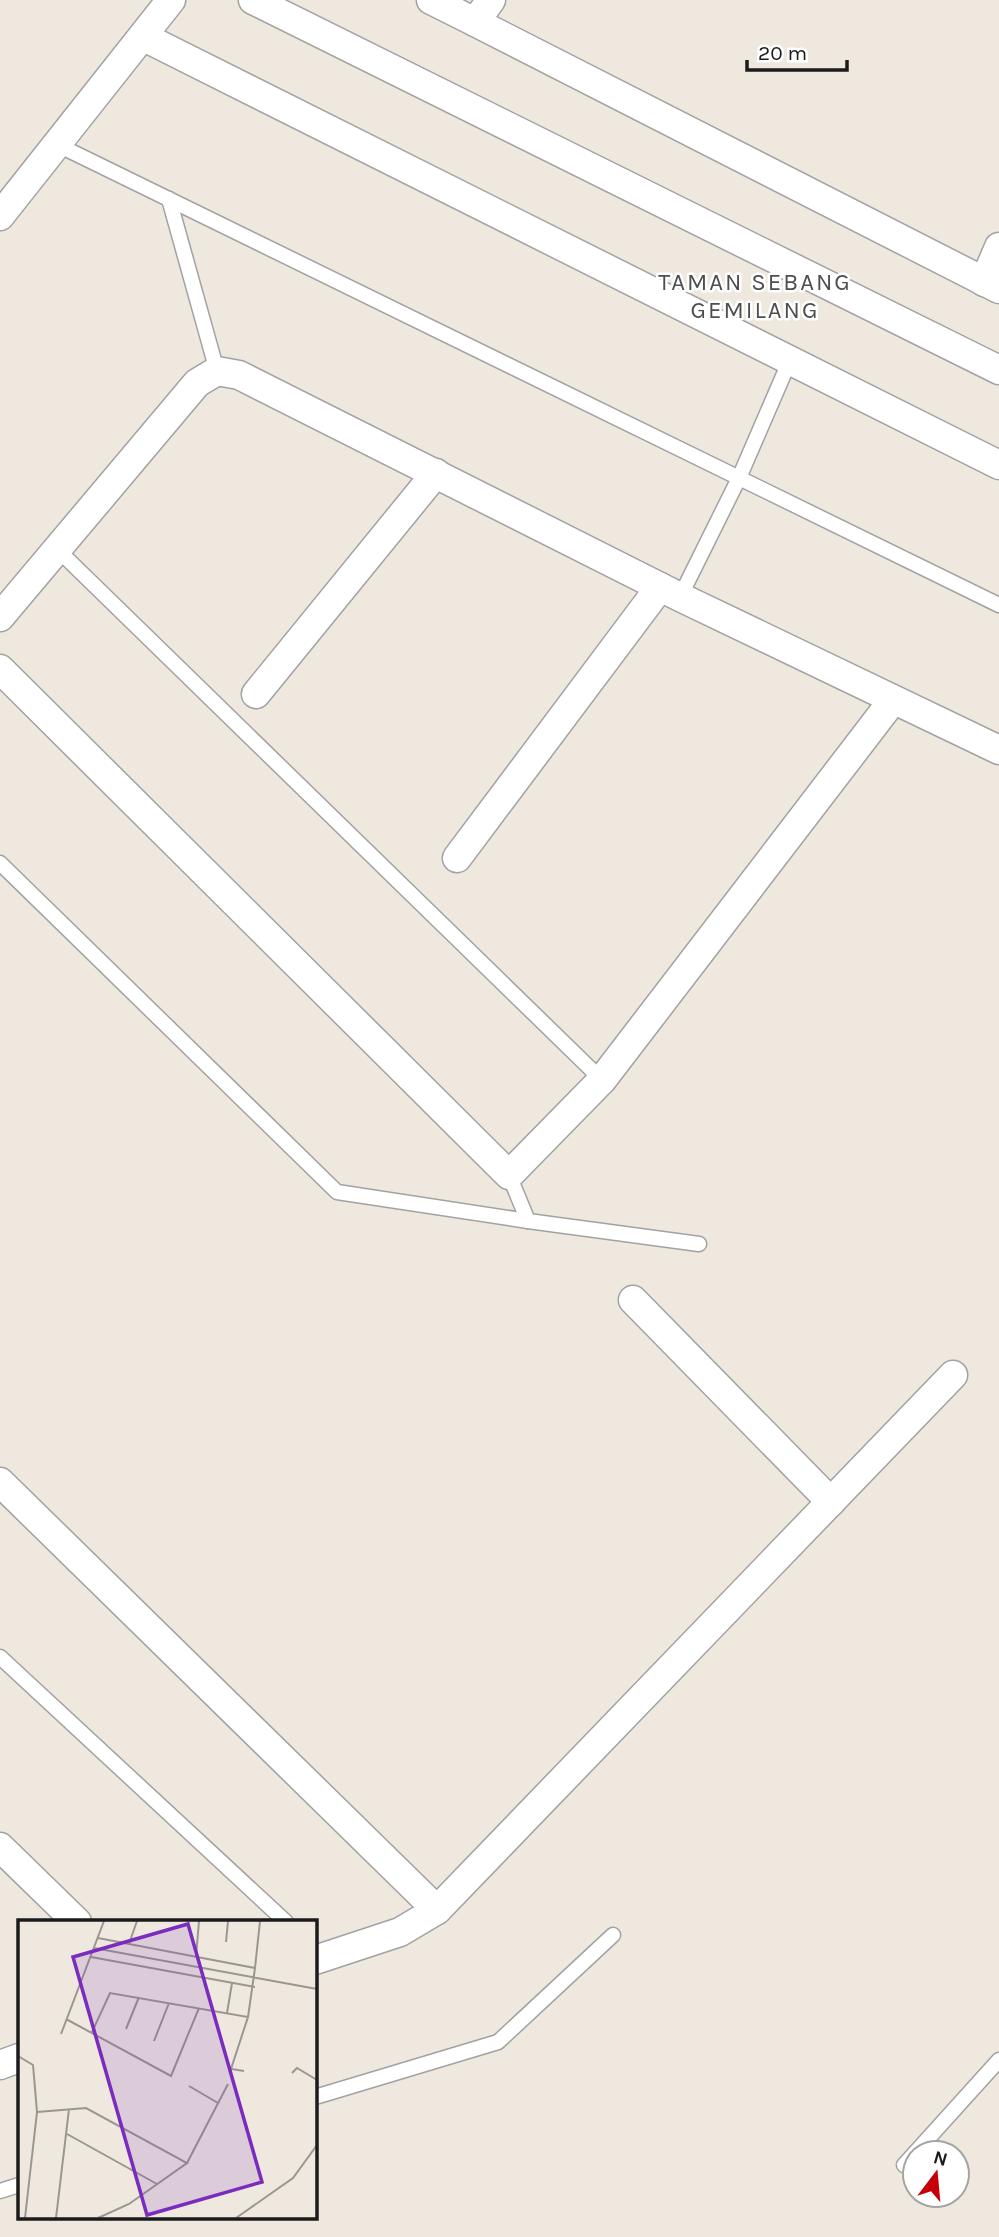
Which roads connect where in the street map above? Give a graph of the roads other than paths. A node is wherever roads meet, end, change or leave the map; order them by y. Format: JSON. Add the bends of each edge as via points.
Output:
{"nodes":[{"id":1,"x":171,"y":0,"type":"edge"},
{"id":2,"x":253,"y":0,"type":"edge"},
{"id":3,"x":431,"y":0,"type":"edge"},
{"id":4,"x":483,"y":11,"type":"edge"},
{"id":5,"x":144,"y":37,"type":"junction"},
{"id":6,"x":56,"y":144,"type":"junction"},
{"id":7,"x":169,"y":199,"type":"junction"},
{"id":8,"x":0,"y":216,"type":"edge"},
{"id":9,"x":999,"y":247,"type":"edge"},
{"id":10,"x":992,"y":286,"type":"edge"},
{"id":11,"x":790,"y":360,"type":"junction"},
{"id":12,"x":999,"y":370,"type":"edge"},
{"id":13,"x":217,"y":371,"type":"junction"},
{"id":14,"x":999,"y":465,"type":"edge"},
{"id":15,"x":436,"y":473,"type":"junction"},
{"id":16,"x":739,"y":478,"type":"junction"},
{"id":17,"x":57,"y":548,"type":"junction"},
{"id":18,"x":670,"y":592,"type":"junction"},
{"id":19,"x":999,"y":605,"type":"edge"},
{"id":20,"x":0,"y":617,"type":"edge"},
{"id":21,"x":0,"y":669,"type":"edge"},
{"id":22,"x":256,"y":694,"type":"dead end"},
{"id":23,"x":893,"y":700,"type":"junction"},
{"id":24,"x":999,"y":750,"type":"edge"},
{"id":25,"x":457,"y":858,"type":"dead end"},
{"id":26,"x":0,"y":863,"type":"edge"},
{"id":27,"x":602,"y":1080,"type":"junction"},
{"id":28,"x":509,"y":1175,"type":"junction"},
{"id":29,"x":528,"y":1221,"type":"junction"},
{"id":30,"x":699,"y":1244,"type":"dead end"},
{"id":31,"x":633,"y":1300,"type":"dead end"},
{"id":32,"x":953,"y":1375,"type":"dead end"},
{"id":33,"x":0,"y":1482,"type":"edge"},
{"id":34,"x":831,"y":1502,"type":"junction"},
{"id":35,"x":0,"y":1657,"type":"edge"},
{"id":36,"x":0,"y":1847,"type":"edge"},
{"id":37,"x":437,"y":1910,"type":"junction"},
{"id":38,"x":75,"y":1920,"type":"edge"},
{"id":39,"x":284,"y":1920,"type":"edge"},
{"id":40,"x":613,"y":1935,"type":"dead end"},
{"id":41,"x":318,"y":1956,"type":"edge"},
{"id":42,"x":18,"y":2058,"type":"edge"},
{"id":43,"x":999,"y":2060,"type":"edge"},
{"id":44,"x":0,"y":2065,"type":"edge"},
{"id":45,"x":317,"y":2096,"type":"edge"},
{"id":46,"x":928,"y":2139,"type":"edge"},
{"id":47,"x":18,"y":2185,"type":"edge"},
{"id":48,"x":0,"y":2191,"type":"edge"}],
"edges":[{"from":1,"to":5,"type":"street"},
{"from":2,"to":12,"type":"street"},
{"from":3,"to":4,"type":"street"},
{"from":4,"to":10,"type":"street"},
{"from":5,"to":6,"type":"street"},
{"from":5,"to":11,"type":"street"},
{"from":6,"to":7,"type":"lane"},
{"from":6,"to":8,"type":"street"},
{"from":7,"to":13,"type":"lane"},
{"from":7,"to":16,"type":"lane"},
{"from":9,"to":10,"type":"street"},
{"from":11,"to":14,"type":"street"},
{"from":11,"to":16,"type":"lane"},
{"from":13,"to":15,"type":"street","via":[[239,375]]},
{"from":13,"to":17,"type":"street","via":[[197,383]]},
{"from":15,"to":18,"type":"street"},
{"from":15,"to":22,"type":"street"},
{"from":16,"to":18,"type":"lane"},
{"from":16,"to":19,"type":"lane"},
{"from":17,"to":20,"type":"street"},
{"from":17,"to":27,"type":"lane"},
{"from":18,"to":23,"type":"street"},
{"from":18,"to":25,"type":"street"},
{"from":21,"to":28,"type":"street"},
{"from":23,"to":24,"type":"street"},
{"from":23,"to":27,"type":"street"},
{"from":26,"to":29,"type":"lane","via":[[337,1192]]},
{"from":27,"to":28,"type":"street"},
{"from":28,"to":29,"type":"lane"},
{"from":29,"to":30,"type":"lane"},
{"from":31,"to":34,"type":"street"},
{"from":32,"to":34,"type":"street"},
{"from":33,"to":37,"type":"street"},
{"from":34,"to":37,"type":"street"},
{"from":35,"to":39,"type":"lane"},
{"from":36,"to":38,"type":"street"},
{"from":37,"to":41,"type":"street","via":[[400,1932]]},
{"from":40,"to":45,"type":"lane","via":[[498,2042]]},
{"from":42,"to":44,"type":"street"},
{"from":43,"to":46,"type":"lane"},
{"from":47,"to":48,"type":"lane"}]}
